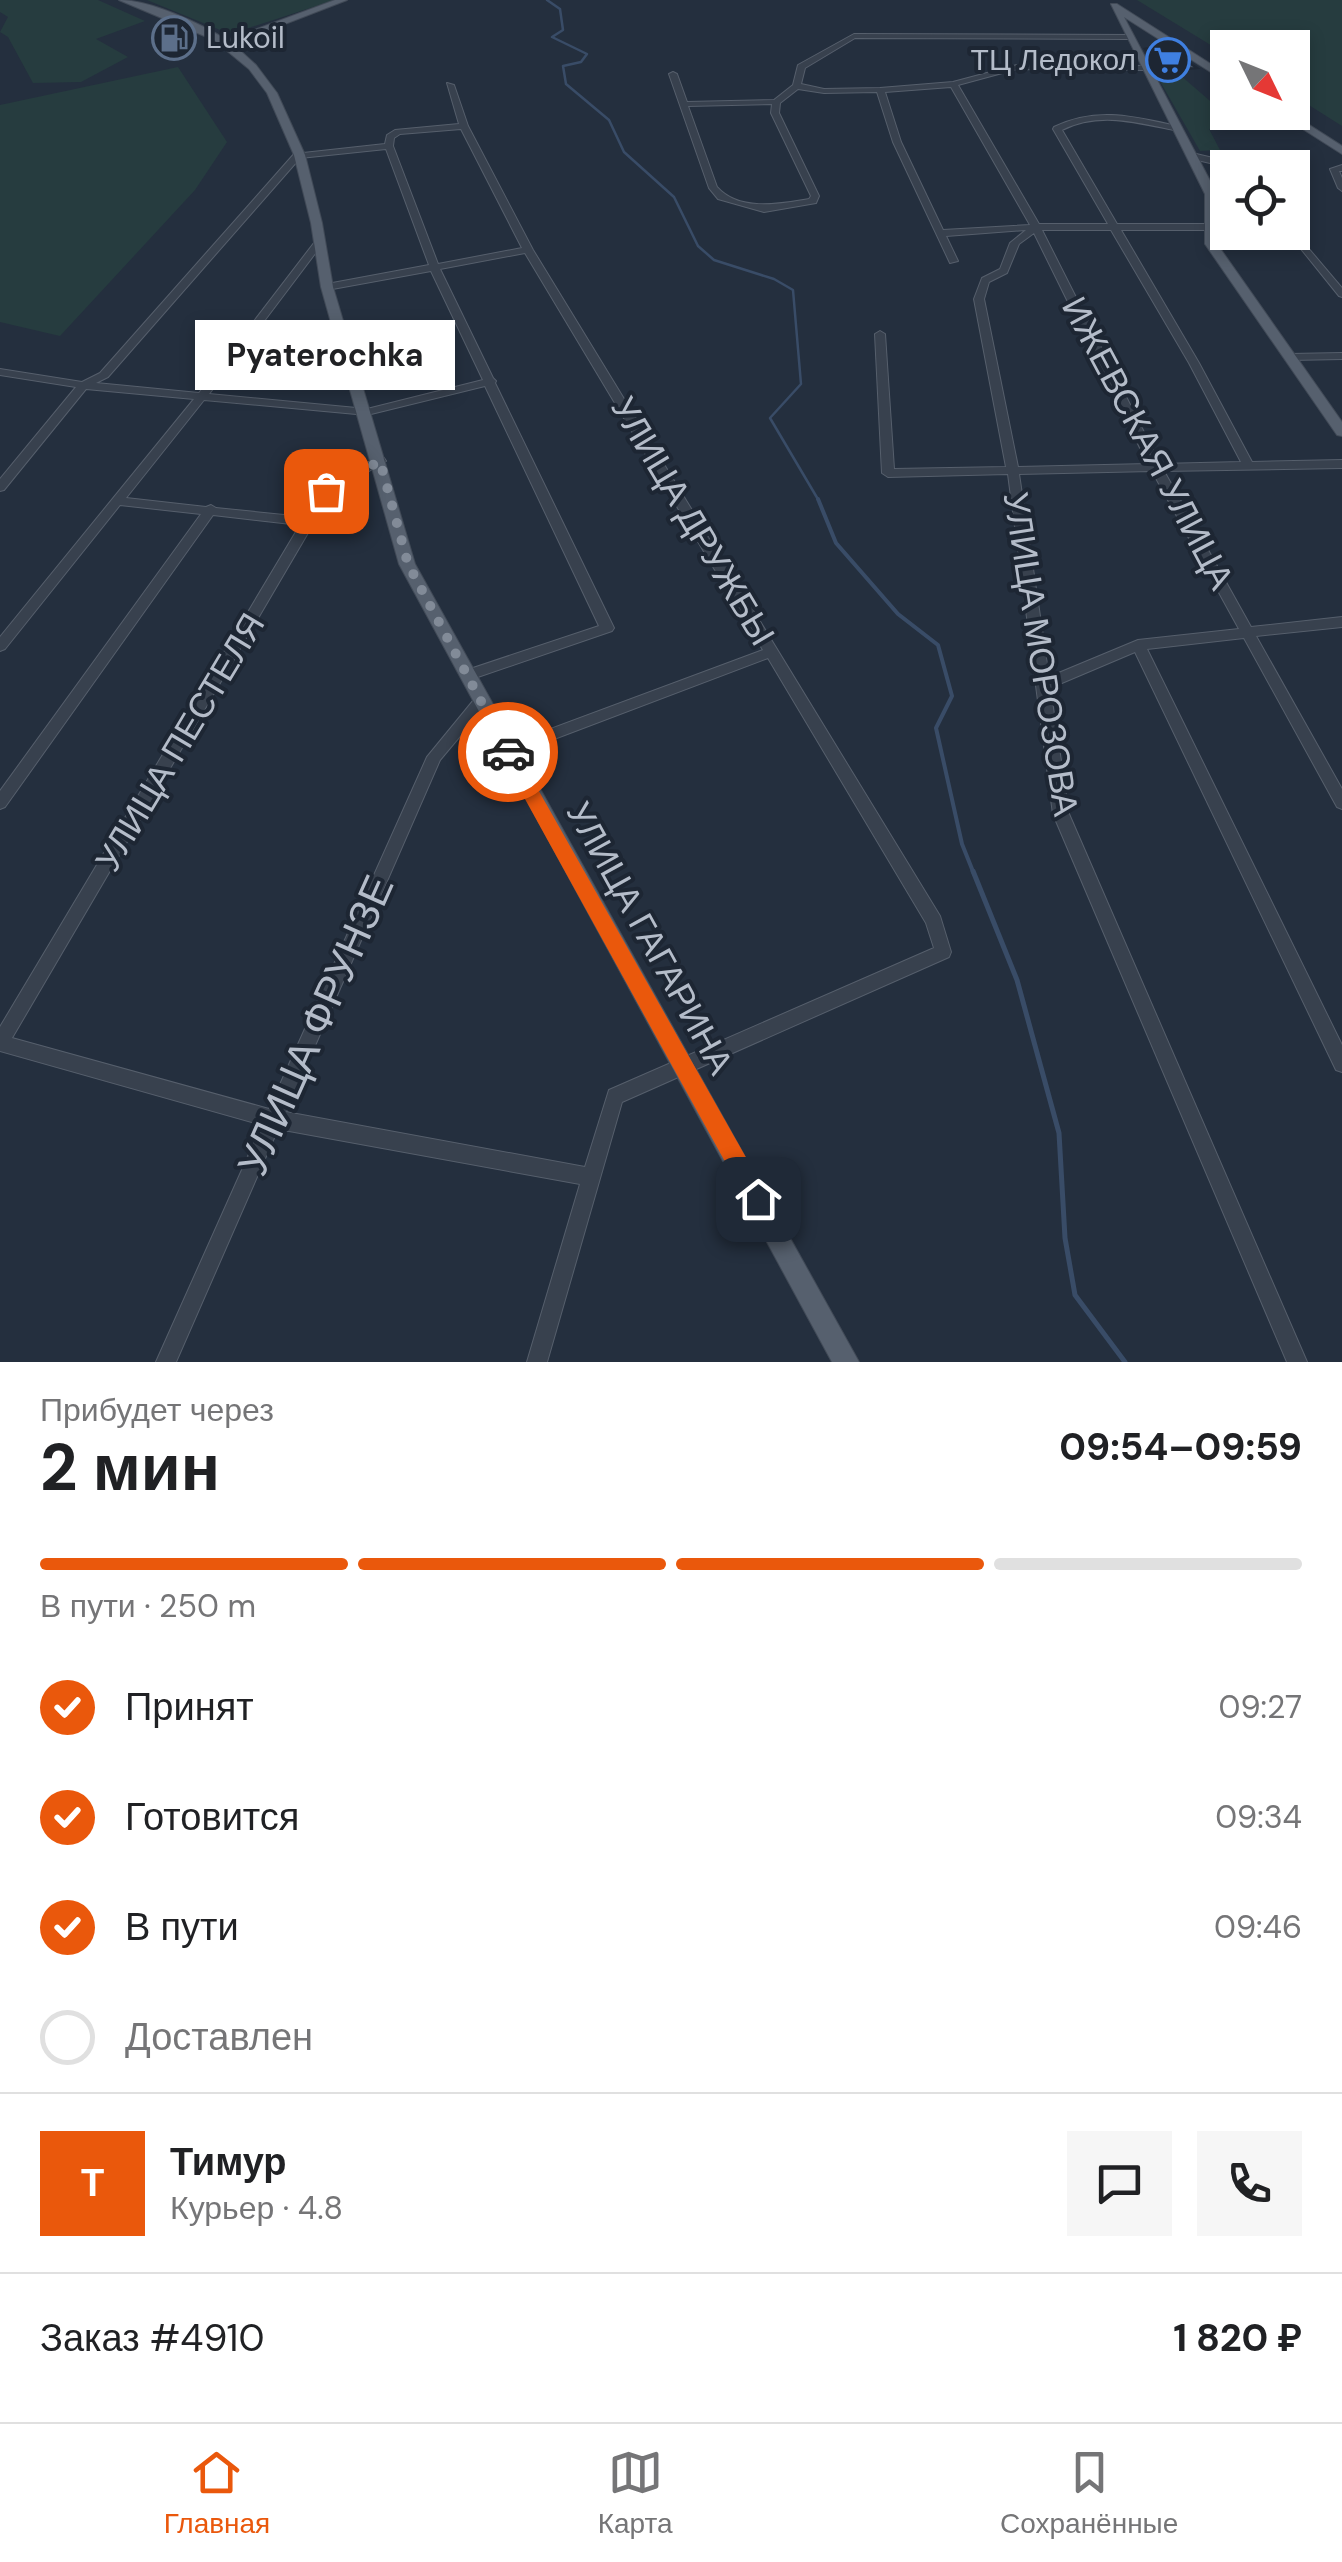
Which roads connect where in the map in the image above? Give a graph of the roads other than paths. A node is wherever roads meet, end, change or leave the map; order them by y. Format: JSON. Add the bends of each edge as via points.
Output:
{"nodes":[{"id":1,"x":123,"y":0,"type":"edge"},
{"id":2,"x":343,"y":0,"type":"edge"},
{"id":3,"x":1112,"y":3,"type":"edge"},
{"id":4,"x":1130,"y":40,"type":"junction"},
{"id":5,"x":1168,"y":43,"type":"junction"},
{"id":6,"x":226,"y":44,"type":"junction"},
{"id":7,"x":1147,"y":68,"type":"junction"},
{"id":8,"x":1210,"y":69,"type":"edge"},
{"id":9,"x":672,"y":74,"type":"dead end"},
{"id":10,"x":953,"y":84,"type":"junction"},
{"id":11,"x":450,"y":85,"type":"dead end"},
{"id":12,"x":797,"y":86,"type":"junction"},
{"id":13,"x":880,"y":90,"type":"junction"},
{"id":14,"x":776,"y":102,"type":"junction"},
{"id":15,"x":683,"y":104,"type":"junction"},
{"id":16,"x":464,"y":126,"type":"junction"},
{"id":17,"x":1178,"y":129,"type":"junction"},
{"id":18,"x":1309,"y":130,"type":"edge"},
{"id":19,"x":389,"y":146,"type":"junction"},
{"id":20,"x":1342,"y":151,"type":"edge"},
{"id":21,"x":297,"y":156,"type":"junction"},
{"id":22,"x":1192,"y":156,"type":"junction"},
{"id":23,"x":1210,"y":160,"type":"edge"},
{"id":24,"x":1342,"y":168,"type":"edge"},
{"id":25,"x":1342,"y":188,"type":"edge"},
{"id":26,"x":1036,"y":227,"type":"junction"},
{"id":27,"x":1208,"y":228,"type":"junction"},
{"id":28,"x":1113,"y":229,"type":"junction"},
{"id":29,"x":942,"y":233,"type":"junction"},
{"id":30,"x":320,"y":241,"type":"junction"},
{"id":31,"x":528,"y":250,"type":"junction"},
{"id":32,"x":1307,"y":250,"type":"edge"},
{"id":33,"x":953,"y":260,"type":"dead end"},
{"id":34,"x":434,"y":267,"type":"junction"},
{"id":35,"x":327,"y":287,"type":"junction"},
{"id":36,"x":1342,"y":294,"type":"edge"},
{"id":37,"x":880,"y":334,"type":"dead end"},
{"id":38,"x":1342,"y":356,"type":"edge"},
{"id":39,"x":1290,"y":357,"type":"junction"},
{"id":40,"x":0,"y":372,"type":"edge"},
{"id":41,"x":491,"y":381,"type":"junction"},
{"id":42,"x":83,"y":385,"type":"junction"},
{"id":43,"x":201,"y":397,"type":"junction"},
{"id":44,"x":367,"y":412,"type":"junction"},
{"id":45,"x":1342,"y":432,"type":"edge"},
{"id":46,"x":380,"y":461,"type":"junction"},
{"id":47,"x":1247,"y":462,"type":"junction"},
{"id":48,"x":1342,"y":464,"type":"edge"},
{"id":49,"x":1155,"y":466,"type":"junction"},
{"id":50,"x":1013,"y":470,"type":"junction"},
{"id":51,"x":0,"y":486,"type":"edge"},
{"id":52,"x":118,"y":500,"type":"junction"},
{"id":53,"x":211,"y":509,"type":"junction"},
{"id":54,"x":311,"y":522,"type":"junction"},
{"id":55,"x":1342,"y":622,"type":"edge"},
{"id":56,"x":1249,"y":632,"type":"junction"},
{"id":57,"x":1138,"y":645,"type":"junction"},
{"id":58,"x":0,"y":646,"type":"edge"},
{"id":59,"x":771,"y":652,"type":"junction"},
{"id":60,"x":469,"y":675,"type":"junction"},
{"id":61,"x":1043,"y":686,"type":"junction"},
{"id":62,"x":482,"y":700,"type":"junction"},
{"id":63,"x":507,"y":752,"type":"junction"},
{"id":64,"x":0,"y":803,"type":"edge"},
{"id":65,"x":1342,"y":803,"type":"edge"},
{"id":66,"x":0,"y":1043,"type":"edge"},
{"id":67,"x":1342,"y":1064,"type":"edge"},
{"id":68,"x":687,"y":1068,"type":"junction"},
{"id":69,"x":274,"y":1119,"type":"junction"},
{"id":70,"x":590,"y":1177,"type":"junction"},
{"id":71,"x":166,"y":1362,"type":"edge"},
{"id":72,"x":538,"y":1362,"type":"edge"},
{"id":73,"x":846,"y":1362,"type":"edge"},
{"id":74,"x":1296,"y":1362,"type":"edge"}],
"edges":[{"from":1,"to":6,"type":"main road"},
{"from":2,"to":6,"type":"main road"},
{"from":3,"to":4,"type":"main road"},
{"from":3,"to":5,"type":"main road"},
{"from":4,"to":5,"type":"main road"},
{"from":4,"to":7,"type":"main road"},
{"from":4,"to":12,"type":"street","via":[[854,36],[801,68]]},
{"from":5,"to":8,"type":"main road"},
{"from":6,"to":21,"type":"main road","name":"УЛИЦА ГАГАРИНА","via":[[278,98]]},
{"from":7,"to":10,"type":"street","via":[[1018,67]]},
{"from":7,"to":17,"type":"main road"},
{"from":9,"to":15,"type":"street"},
{"from":10,"to":13,"type":"street"},
{"from":10,"to":26,"type":"street","name":"ИЖЕВСКАЯ УЛИЦА"},
{"from":11,"to":16,"type":"street","name":"УЛИЦА ДРУЖБЫ"},
{"from":12,"to":13,"type":"street"},
{"from":12,"to":14,"type":"street"},
{"from":13,"to":29,"type":"street"},
{"from":14,"to":15,"type":"street"},
{"from":14,"to":15,"type":"street","via":[[815,196],[804,205],[764,209],[721,197]]},
{"from":16,"to":19,"type":"street","via":[[398,132]]},
{"from":16,"to":31,"type":"street","name":"УЛИЦА ДРУЖБЫ"},
{"from":17,"to":22,"type":"main road"},
{"from":17,"to":28,"type":"street","via":[[1108,115],[1056,129]]},
{"from":18,"to":20,"type":"main road"},
{"from":19,"to":21,"type":"street"},
{"from":19,"to":34,"type":"street"},
{"from":21,"to":30,"type":"main road","name":"УЛИЦА ГАГАРИНА"},
{"from":21,"to":42,"type":"street","via":[[104,375]]},
{"from":22,"to":23,"type":"street"},
{"from":22,"to":27,"type":"main road","via":[[1211,194]]},
{"from":24,"to":25,"type":"street","via":[[1334,170]]},
{"from":26,"to":28,"type":"street"},
{"from":26,"to":29,"type":"street"},
{"from":26,"to":49,"type":"street","name":"ИЖЕВСКАЯ УЛИЦА"},
{"from":26,"to":50,"type":"street","name":"УЛИЦА МОРОЗОВА","via":[[1016,244],[1004,270],[984,280],[979,300]]},
{"from":27,"to":28,"type":"street"},
{"from":27,"to":39,"type":"main road","via":[[1211,244]]},
{"from":28,"to":47,"type":"street"},
{"from":29,"to":33,"type":"street"},
{"from":30,"to":35,"type":"main road","name":"УЛИЦА ГАГАРИНА"},
{"from":30,"to":43,"type":"street"},
{"from":31,"to":34,"type":"street"},
{"from":31,"to":59,"type":"street","name":"УЛИЦА ДРУЖБЫ"},
{"from":32,"to":36,"type":"street"},
{"from":34,"to":35,"type":"street"},
{"from":34,"to":41,"type":"street"},
{"from":35,"to":44,"type":"main road","name":"УЛИЦА ГАГАРИНА"},
{"from":37,"to":50,"type":"street","via":[[888,473]]},
{"from":38,"to":39,"type":"street"},
{"from":39,"to":45,"type":"main road"},
{"from":40,"to":42,"type":"street"},
{"from":41,"to":44,"type":"street"},
{"from":41,"to":60,"type":"street","via":[[607,628]]},
{"from":42,"to":43,"type":"street"},
{"from":42,"to":51,"type":"street"},
{"from":43,"to":44,"type":"street"},
{"from":43,"to":52,"type":"street"},
{"from":44,"to":46,"type":"main road","name":"УЛИЦА ГАГАРИНА"},
{"from":46,"to":54,"type":"street","name":"УЛИЦА ПЕСТЕЛЯ","via":[[326,491]]},
{"from":46,"to":60,"type":"main road","name":"УЛИЦА ГАГАРИНА","via":[[408,564]]},
{"from":47,"to":48,"type":"street"},
{"from":47,"to":49,"type":"street"},
{"from":49,"to":50,"type":"street"},
{"from":49,"to":56,"type":"street","name":"ИЖЕВСКАЯ УЛИЦА"},
{"from":50,"to":61,"type":"street","name":"УЛИЦА МОРОЗОВА"},
{"from":52,"to":53,"type":"street"},
{"from":52,"to":58,"type":"street"},
{"from":53,"to":54,"type":"street"},
{"from":53,"to":64,"type":"street"},
{"from":54,"to":66,"type":"street","name":"УЛИЦА ПЕСТЕЛЯ"},
{"from":55,"to":56,"type":"street"},
{"from":56,"to":57,"type":"street"},
{"from":56,"to":65,"type":"street","name":"ИЖЕВСКАЯ УЛИЦА"},
{"from":57,"to":61,"type":"street"},
{"from":57,"to":67,"type":"street"},
{"from":59,"to":63,"type":"street"},
{"from":59,"to":68,"type":"street","name":"УЛИЦА ДРУЖБЫ","via":[[934,921],[943,952]]},
{"from":60,"to":62,"type":"main road","name":"УЛИЦА ГАГАРИНА"},
{"from":61,"to":74,"type":"street","name":"УЛИЦА МОРОЗОВА","via":[[1061,814]]},
{"from":62,"to":63,"type":"main road","name":"УЛИЦА ГАГАРИНА"},
{"from":62,"to":69,"type":"street","name":"УЛИЦА ФРУНЗЕ","via":[[434,758]]},
{"from":63,"to":68,"type":"main road","name":"УЛИЦА ГАГАРИНА"},
{"from":66,"to":69,"type":"street"},
{"from":68,"to":70,"type":"street","via":[[615,1096]]},
{"from":68,"to":73,"type":"main road","name":"УЛИЦА ГАГАРИНА"},
{"from":69,"to":70,"type":"street"},
{"from":69,"to":71,"type":"street","name":"УЛИЦА ФРУНЗЕ"},
{"from":70,"to":72,"type":"street"}]}
